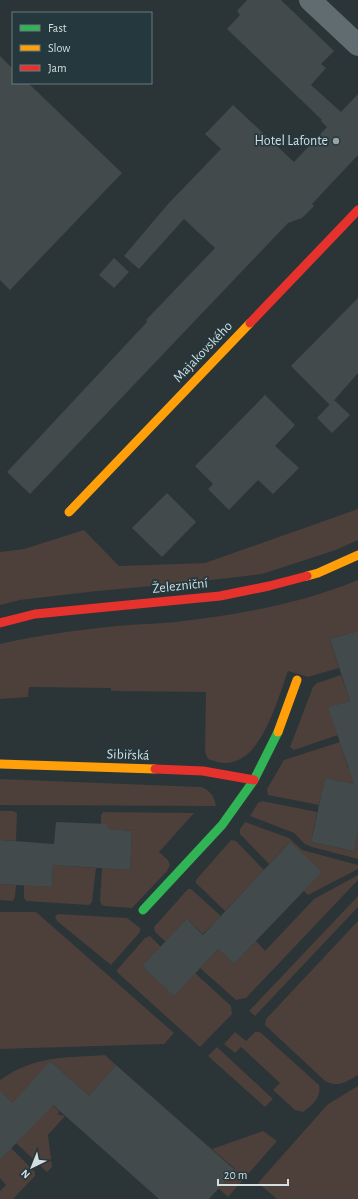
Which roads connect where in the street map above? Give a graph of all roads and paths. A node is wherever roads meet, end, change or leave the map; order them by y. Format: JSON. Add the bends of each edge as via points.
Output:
{"nodes":[{"id":1,"x":310,"y":0,"type":"edge"},
{"id":2,"x":358,"y":45,"type":"edge"},
{"id":3,"x":358,"y":210,"type":"edge"},
{"id":4,"x":69,"y":512,"type":"dead end"},
{"id":5,"x":358,"y":556,"type":"edge"},
{"id":6,"x":0,"y":623,"type":"edge"},
{"id":7,"x":297,"y":680,"type":"dead end"},
{"id":8,"x":0,"y":764,"type":"edge"},
{"id":9,"x":254,"y":780,"type":"junction"},
{"id":10,"x":143,"y":910,"type":"dead end"}],
"edges":[{"from":1,"to":2,"type":"street"},
{"from":3,"to":4,"type":"street","name":"Majakovského"},
{"from":5,"to":6,"type":"street","name":"Železniční","via":[[318,572],[220,596],[35,614]]},
{"from":7,"to":9,"type":"street","via":[[277,735]]},
{"from":8,"to":9,"type":"street","name":"Sibiřská","via":[[203,771]]},
{"from":9,"to":10,"type":"street","via":[[222,825]]}]}
